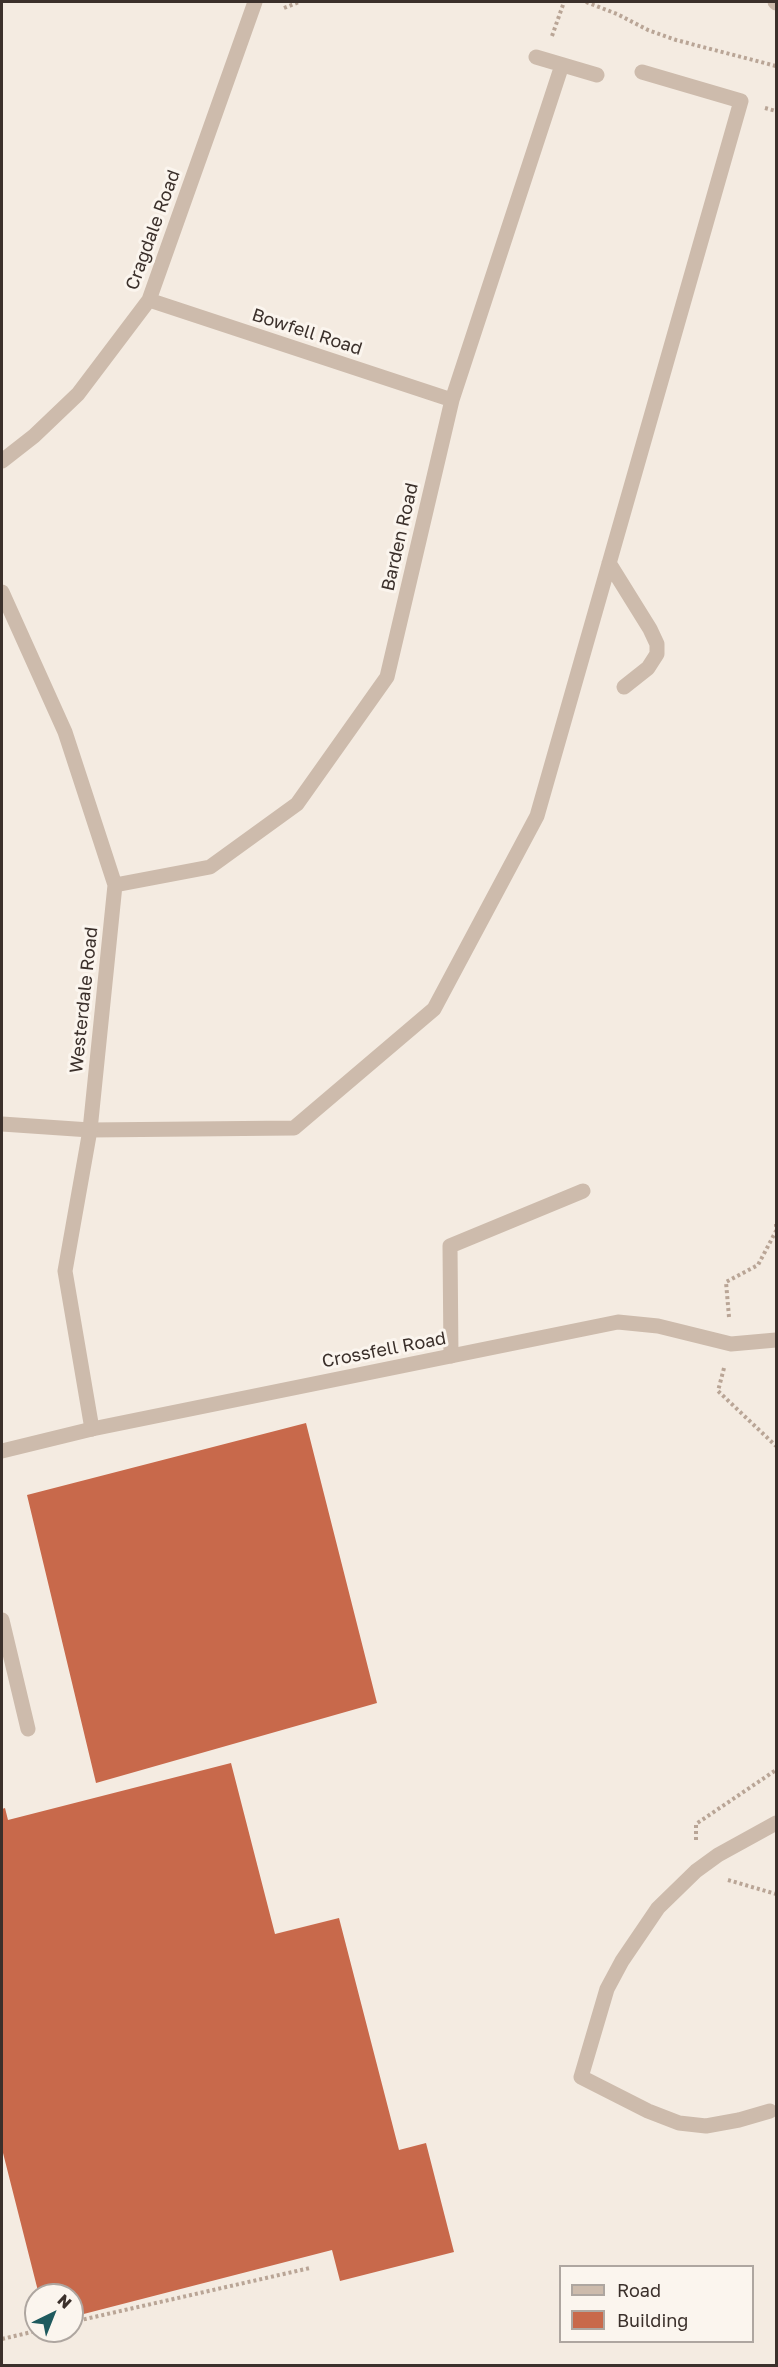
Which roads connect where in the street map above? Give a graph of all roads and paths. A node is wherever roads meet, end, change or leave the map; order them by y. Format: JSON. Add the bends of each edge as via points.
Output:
{"nodes":[{"id":1,"x":255,"y":2,"type":"edge"},
{"id":2,"x":299,"y":2,"type":"edge"},
{"id":3,"x":564,"y":2,"type":"edge"},
{"id":4,"x":586,"y":2,"type":"edge"},
{"id":5,"x":284,"y":8,"type":"dead end"},
{"id":6,"x":540,"y":58,"type":"joint"},
{"id":7,"x":562,"y":65,"type":"junction"},
{"id":8,"x":777,"y":66,"type":"edge"},
{"id":9,"x":642,"y":72,"type":"dead end"},
{"id":10,"x":597,"y":75,"type":"dead end"},
{"id":11,"x":149,"y":300,"type":"junction"},
{"id":12,"x":452,"y":400,"type":"junction"},
{"id":13,"x":2,"y":461,"type":"edge"},
{"id":14,"x":609,"y":563,"type":"junction"},
{"id":15,"x":2,"y":592,"type":"edge"},
{"id":16,"x":624,"y":687,"type":"dead end"},
{"id":17,"x":116,"y":885,"type":"junction"},
{"id":18,"x":2,"y":1124,"type":"edge"},
{"id":19,"x":90,"y":1130,"type":"junction"},
{"id":20,"x":583,"y":1191,"type":"dead end"},
{"id":21,"x":777,"y":1340,"type":"edge"},
{"id":22,"x":451,"y":1356,"type":"junction"},
{"id":23,"x":92,"y":1429,"type":"junction"},
{"id":24,"x":2,"y":1451,"type":"edge"},
{"id":25,"x":2,"y":1620,"type":"edge"},
{"id":26,"x":28,"y":1729,"type":"dead end"},
{"id":27,"x":777,"y":1823,"type":"edge"},
{"id":28,"x":770,"y":2111,"type":"dead end"},
{"id":29,"x":310,"y":2268,"type":"dead end"},
{"id":30,"x":84,"y":2319,"type":"edge"},
{"id":31,"x":24,"y":2334,"type":"edge"},
{"id":32,"x":2,"y":2339,"type":"edge"}],
"edges":[{"from":1,"to":11,"type":"street","name":"Cragdale Road"},
{"from":2,"to":5,"type":"path"},
{"from":3,"to":6,"type":"path"},
{"from":4,"to":8,"type":"path","via":[[676,40]]},
{"from":6,"to":7,"type":"street"},
{"from":7,"to":10,"type":"street"},
{"from":7,"to":12,"type":"street","name":"Barden Road"},
{"from":9,"to":14,"type":"street","via":[[741,101]]},
{"from":11,"to":12,"type":"street","name":"Bowfell Road"},
{"from":11,"to":13,"type":"street","name":"Cragdale Road","via":[[78,394]]},
{"from":12,"to":17,"type":"street","name":"Barden Road","via":[[387,676],[297,804],[210,867]]},
{"from":14,"to":16,"type":"street","via":[[657,644],[657,654],[648,668]]},
{"from":14,"to":19,"type":"street","via":[[537,816],[434,1009],[294,1128]]},
{"from":15,"to":17,"type":"street","name":"Westerdale Road","via":[[65,732]]},
{"from":17,"to":19,"type":"street","name":"Westerdale Road"},
{"from":18,"to":19,"type":"street"},
{"from":19,"to":23,"type":"street","name":"Westerdale Road","via":[[64,1271]]},
{"from":20,"to":22,"type":"street","via":[[450,1246]]},
{"from":21,"to":22,"type":"street","name":"Crossfell Road","via":[[731,1344],[658,1326],[618,1322]]},
{"from":22,"to":23,"type":"street","name":"Crossfell Road"},
{"from":23,"to":24,"type":"street","name":"Crossfell Road"},
{"from":25,"to":26,"type":"street"},
{"from":27,"to":28,"type":"street","via":[[696,1871],[651,1917],[606,1989],[581,2077],[679,2123],[705,2126]]},
{"from":29,"to":30,"type":"path"},
{"from":31,"to":32,"type":"path"}]}
